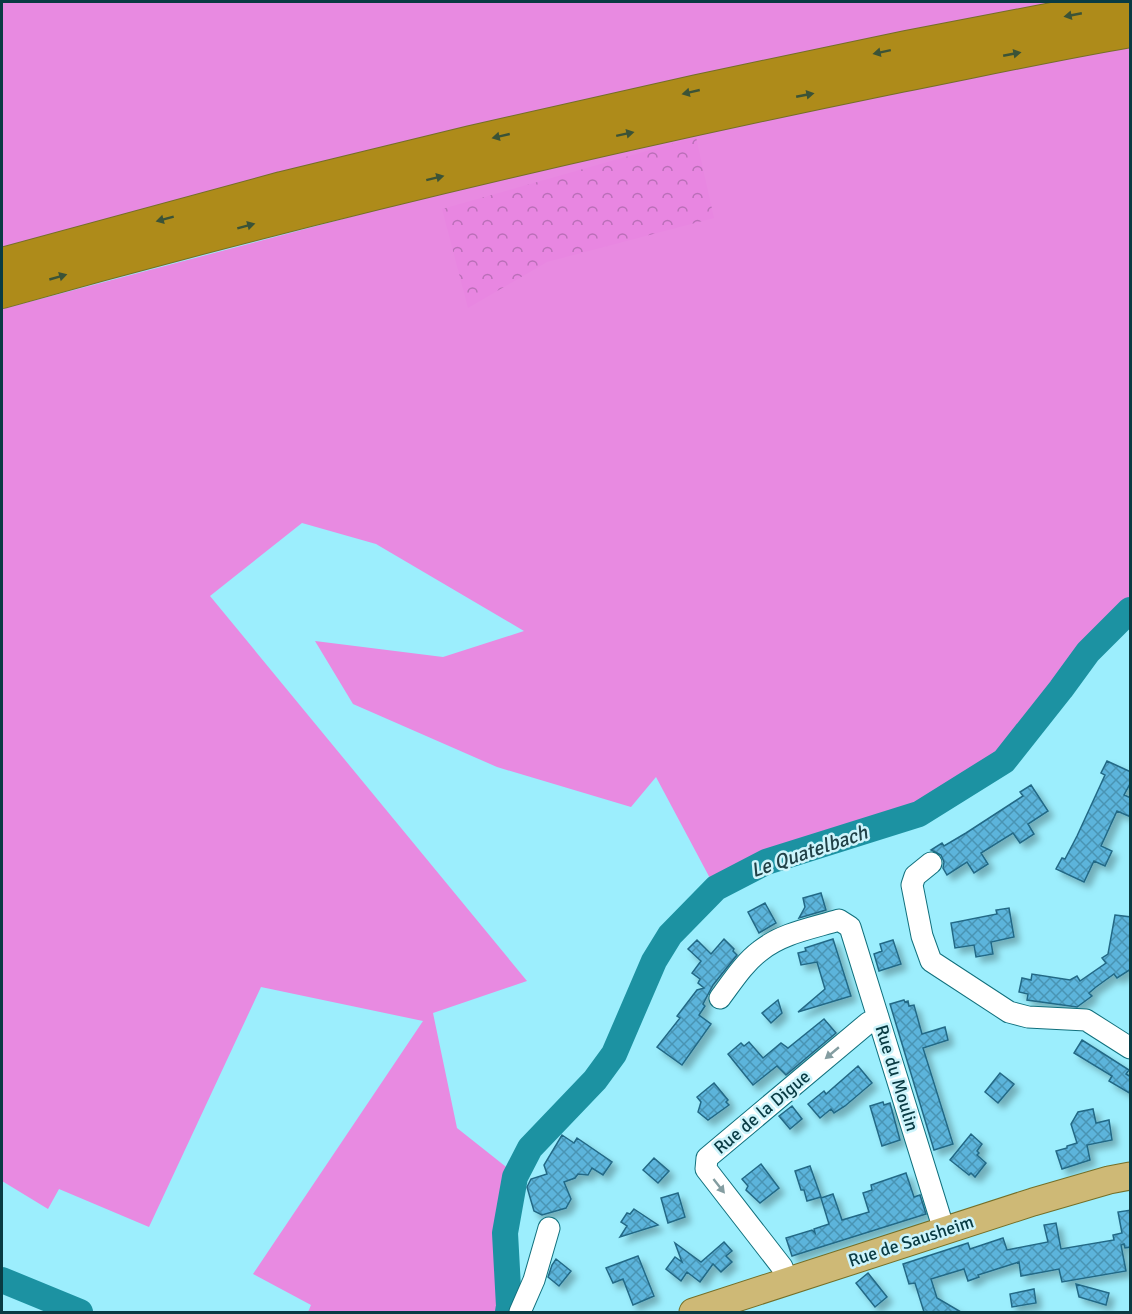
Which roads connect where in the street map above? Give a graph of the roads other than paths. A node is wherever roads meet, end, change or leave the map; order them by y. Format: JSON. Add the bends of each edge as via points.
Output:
{"nodes":[{"id":1,"x":1131,"y":4,"type":"edge"},
{"id":2,"x":1131,"y":31,"type":"edge"},
{"id":3,"x":2,"y":264,"type":"edge"},
{"id":4,"x":2,"y":292,"type":"edge"},
{"id":5,"x":931,"y":863,"type":"dead end"},
{"id":6,"x":720,"y":998,"type":"dead end"},
{"id":7,"x":878,"y":1017,"type":"junction"},
{"id":8,"x":1131,"y":1048,"type":"edge"},
{"id":9,"x":1131,"y":1176,"type":"edge"},
{"id":10,"x":549,"y":1228,"type":"dead end"},
{"id":11,"x":944,"y":1230,"type":"junction"},
{"id":12,"x":787,"y":1281,"type":"junction"},
{"id":13,"x":520,"y":1312,"type":"edge"},
{"id":14,"x":693,"y":1312,"type":"edge"}],
"edges":[{"from":1,"to":3,"type":"highway","one_way":true,"via":[[697,91],[471,142],[282,188]]},
{"from":4,"to":2,"type":"highway","one_way":true,"via":[[328,204],[558,149]]},
{"from":5,"to":8,"type":"street","via":[[915,876],[912,885],[931,962],[1009,1012],[1028,1017],[1086,1020]]},
{"from":6,"to":7,"type":"street","name":"Rue du Moulin","via":[[760,951],[788,936],[839,920],[850,927]]},
{"from":7,"to":11,"type":"street","name":"Rue du Moulin"},
{"from":7,"to":12,"type":"street","name":"Rue de la Digue","one_way":true,"via":[[707,1158],[706,1169],[782,1268]]},
{"from":9,"to":11,"type":"main road","name":"Rue de Sausheim","via":[[1044,1198]]},
{"from":10,"to":13,"type":"street"},
{"from":11,"to":12,"type":"main road","name":"Rue de Sausheim"},
{"from":12,"to":14,"type":"main road","name":"Rue de Sausheim"}]}
